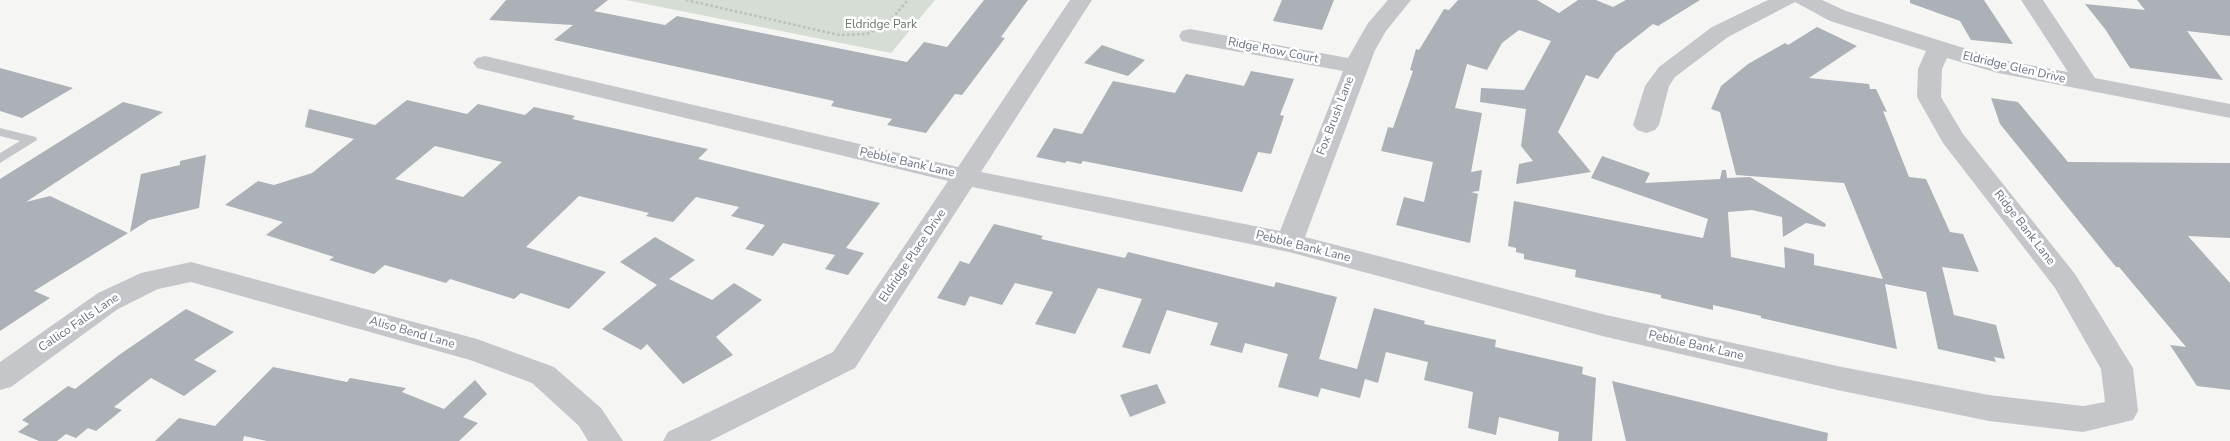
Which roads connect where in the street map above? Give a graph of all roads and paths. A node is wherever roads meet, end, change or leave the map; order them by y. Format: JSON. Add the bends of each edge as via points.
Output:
{"nodes":[{"id":1,"x":686,"y":0,"type":"edge"},
{"id":2,"x":908,"y":0,"type":"edge"},
{"id":3,"x":1081,"y":0,"type":"edge"},
{"id":4,"x":1400,"y":0,"type":"edge"},
{"id":5,"x":1785,"y":0,"type":"edge"},
{"id":6,"x":1804,"y":0,"type":"edge"},
{"id":7,"x":2032,"y":0,"type":"edge"},
{"id":8,"x":1190,"y":36,"type":"dead end"},
{"id":9,"x":1939,"y":49,"type":"junction"},
{"id":10,"x":485,"y":63,"type":"dead end"},
{"id":11,"x":1356,"y":66,"type":"junction"},
{"id":12,"x":2088,"y":85,"type":"junction"},
{"id":13,"x":2230,"y":111,"type":"edge"},
{"id":14,"x":1646,"y":125,"type":"dead end"},
{"id":15,"x":0,"y":132,"type":"edge"},
{"id":16,"x":0,"y":159,"type":"edge"},
{"id":17,"x":965,"y":177,"type":"junction"},
{"id":18,"x":1289,"y":242,"type":"junction"},
{"id":19,"x":191,"y":272,"type":"joint"},
{"id":20,"x":0,"y":378,"type":"edge"},
{"id":21,"x":2122,"y":411,"type":"joint"},
{"id":22,"x":606,"y":441,"type":"edge"},
{"id":23,"x":680,"y":441,"type":"edge"}],
"edges":[{"from":1,"to":2,"type":"path","via":[[839,35],[867,34],[887,24]]},
{"from":3,"to":17,"type":"street","name":"Eldridge Place Drive"},
{"from":4,"to":11,"type":"street","name":"Fox Brush Lane","via":[[1376,28]]},
{"from":5,"to":14,"type":"street","via":[[1720,32],[1667,72],[1657,86]]},
{"from":6,"to":9,"type":"street","name":"Eldridge Glen Drive","via":[[1838,16]]},
{"from":7,"to":12,"type":"street"},
{"from":8,"to":11,"type":"street","name":"Ridge Row Court"},
{"from":9,"to":12,"type":"street","name":"Eldridge Glen Drive","via":[[1998,66]]},
{"from":9,"to":21,"type":"street","name":"Ridge Bank Lane","via":[[1930,69],[1929,97],[1952,137],[2065,281],[2117,368]]},
{"from":10,"to":17,"type":"street","name":"Pebble Bank Lane"},
{"from":11,"to":18,"type":"street","name":"Fox Brush Lane"},
{"from":12,"to":13,"type":"street","name":"Eldridge Glen Drive"},
{"from":15,"to":16,"type":"lane","via":[[31,140]]},
{"from":17,"to":18,"type":"street","name":"Pebble Bank Lane"},
{"from":17,"to":23,"type":"street","name":"Eldridge Place Drive","via":[[844,360]]},
{"from":18,"to":21,"type":"street","name":"Pebble Bank Lane","via":[[1606,326],[1881,387],[1988,408],[2083,418]]},
{"from":19,"to":20,"type":"street","name":"Callico Falls Lane","via":[[151,280],[108,301]]},
{"from":19,"to":22,"type":"street","name":"Aliso Bend Lane","via":[[477,351],[543,375],[590,417]]}]}
